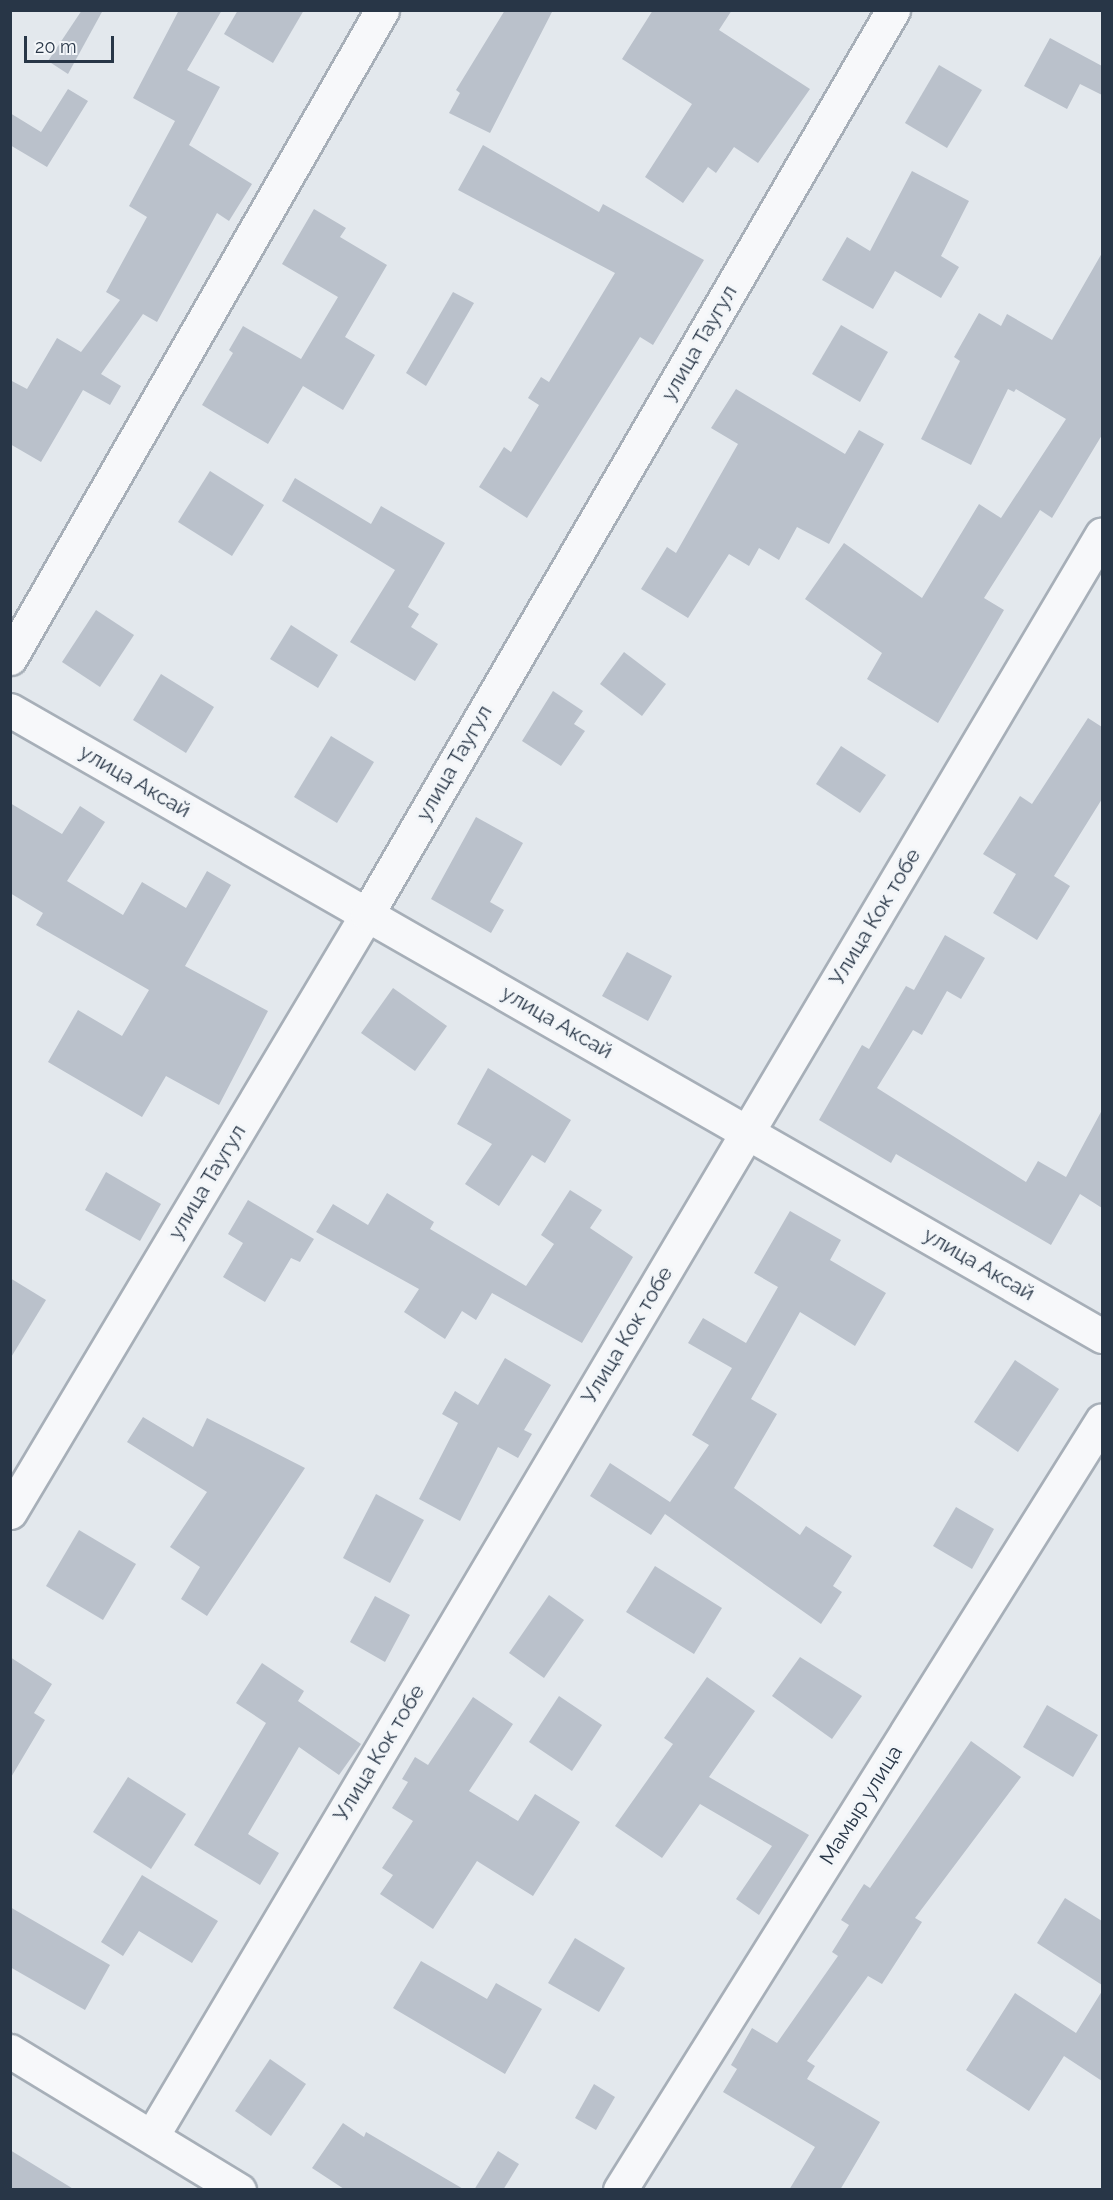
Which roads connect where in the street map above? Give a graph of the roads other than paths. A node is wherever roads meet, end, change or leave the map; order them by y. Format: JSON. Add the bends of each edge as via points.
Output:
{"nodes":[{"id":1,"x":382,"y":10,"type":"edge"},
{"id":2,"x":893,"y":10,"type":"edge"},
{"id":3,"x":1102,"y":534,"type":"edge"},
{"id":4,"x":10,"y":658,"type":"edge"},
{"id":5,"x":10,"y":710,"type":"edge"},
{"id":6,"x":367,"y":914,"type":"junction"},
{"id":7,"x":749,"y":1131,"type":"junction"},
{"id":8,"x":1102,"y":1335,"type":"edge"},
{"id":9,"x":1102,"y":1420,"type":"edge"},
{"id":10,"x":10,"y":1512,"type":"edge"},
{"id":11,"x":10,"y":2051,"type":"edge"},
{"id":12,"x":152,"y":2136,"type":"junction"},
{"id":13,"x":239,"y":2190,"type":"edge"},
{"id":14,"x":620,"y":2190,"type":"edge"}],
"edges":[{"from":1,"to":4,"type":"street"},
{"from":2,"to":6,"type":"street","name":"улица Таугул"},
{"from":3,"to":7,"type":"street","name":"Улица Кок тобе"},
{"from":5,"to":6,"type":"street","name":"улица Аксай"},
{"from":6,"to":7,"type":"street","name":"улица Аксай"},
{"from":6,"to":10,"type":"street","name":"улица Таугул"},
{"from":7,"to":8,"type":"street","name":"улица Аксай"},
{"from":7,"to":12,"type":"street","name":"Улица Кок тобе"},
{"from":9,"to":14,"type":"street","name":"Мамыр улица"},
{"from":11,"to":12,"type":"street"},
{"from":12,"to":13,"type":"street"}]}
